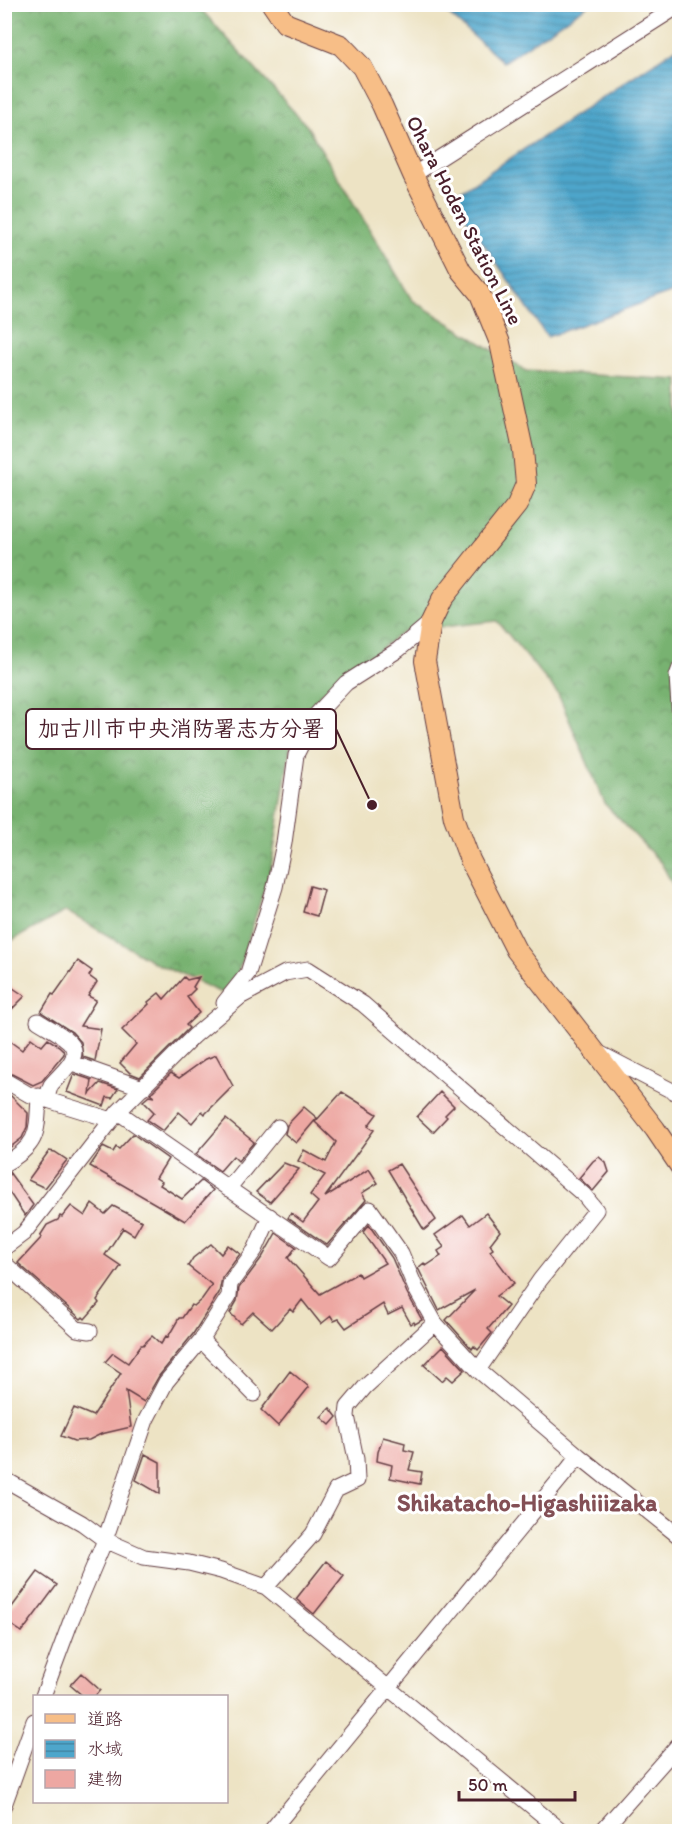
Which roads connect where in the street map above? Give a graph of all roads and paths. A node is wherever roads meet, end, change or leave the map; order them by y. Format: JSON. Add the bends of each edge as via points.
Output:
{"nodes":[{"id":1,"x":272,"y":4,"type":"edge"},
{"id":2,"x":680,"y":5,"type":"edge"},
{"id":3,"x":413,"y":175,"type":"junction"},
{"id":4,"x":431,"y":622,"type":"junction"},
{"id":5,"x":680,"y":668,"type":"edge"},
{"id":6,"x":680,"y":721,"type":"edge"},
{"id":7,"x":38,"y":1021,"type":"dead end"},
{"id":8,"x":208,"y":1025,"type":"junction"},
{"id":9,"x":592,"y":1049,"type":"junction"},
{"id":10,"x":72,"y":1063,"type":"junction"},
{"id":11,"x":4,"y":1080,"type":"edge"},
{"id":12,"x":142,"y":1088,"type":"junction"},
{"id":13,"x":680,"y":1095,"type":"edge"},
{"id":14,"x":43,"y":1097,"type":"junction"},
{"id":15,"x":115,"y":1116,"type":"junction"},
{"id":16,"x":278,"y":1127,"type":"dead end"},
{"id":17,"x":4,"y":1164,"type":"edge"},
{"id":18,"x":680,"y":1166,"type":"edge"},
{"id":19,"x":228,"y":1189,"type":"junction"},
{"id":20,"x":270,"y":1216,"type":"junction"},
{"id":21,"x":4,"y":1248,"type":"edge"},
{"id":22,"x":4,"y":1263,"type":"edge"},
{"id":23,"x":435,"y":1323,"type":"junction"},
{"id":24,"x":90,"y":1331,"type":"dead end"},
{"id":25,"x":201,"y":1340,"type":"junction"},
{"id":26,"x":478,"y":1370,"type":"junction"},
{"id":27,"x":254,"y":1395,"type":"dead end"},
{"id":28,"x":579,"y":1456,"type":"junction"},
{"id":29,"x":4,"y":1479,"type":"edge"},
{"id":30,"x":680,"y":1538,"type":"edge"},
{"id":31,"x":105,"y":1540,"type":"junction"},
{"id":32,"x":267,"y":1587,"type":"junction"},
{"id":33,"x":389,"y":1688,"type":"junction"},
{"id":34,"x":44,"y":1695,"type":"edge"},
{"id":35,"x":33,"y":1724,"type":"edge"},
{"id":36,"x":680,"y":1743,"type":"edge"},
{"id":37,"x":4,"y":1805,"type":"edge"},
{"id":38,"x":270,"y":1832,"type":"edge"},
{"id":39,"x":563,"y":1832,"type":"edge"},
{"id":40,"x":601,"y":1832,"type":"edge"}],
"edges":[{"from":1,"to":3,"type":"main road","name":"Ohara Hoden Station Line","via":[[285,23],[341,45],[362,67]]},
{"from":2,"to":3,"type":"street"},
{"from":3,"to":4,"type":"main road","name":"Ohara Hoden Station Line","via":[[461,271],[480,294],[500,343],[523,450],[526,483],[517,505],[442,599]]},
{"from":4,"to":8,"type":"street","via":[[398,650],[346,683],[316,715],[296,755],[275,887],[248,973]]},
{"from":4,"to":9,"type":"main road","name":"Ohara Hoden Station Line","via":[[425,661],[454,817],[470,860],[516,950]]},
{"from":5,"to":6,"type":"street"},
{"from":7,"to":10,"type":"street","via":[[69,1040],[74,1054]]},
{"from":8,"to":12,"type":"street"},
{"from":8,"to":26,"type":"street","via":[[240,997],[285,973],[308,969],[363,1004],[597,1210],[540,1280]]},
{"from":9,"to":13,"type":"street"},
{"from":9,"to":18,"type":"main road","name":"Ohara Hoden Station Line"},
{"from":10,"to":12,"type":"street"},
{"from":10,"to":14,"type":"street"},
{"from":11,"to":14,"type":"street","via":[[28,1094]]},
{"from":12,"to":15,"type":"street"},
{"from":14,"to":15,"type":"street"},
{"from":14,"to":17,"type":"street","via":[[33,1142]]},
{"from":15,"to":19,"type":"street"},
{"from":15,"to":21,"type":"street","via":[[24,1233]]},
{"from":16,"to":19,"type":"street"},
{"from":19,"to":20,"type":"street"},
{"from":20,"to":23,"type":"street","via":[[329,1258],[370,1209],[401,1252]]},
{"from":20,"to":25,"type":"street","via":[[255,1250],[230,1284],[229,1296]]},
{"from":22,"to":24,"type":"street","via":[[77,1329]]},
{"from":23,"to":26,"type":"street"},
{"from":23,"to":32,"type":"street","via":[[348,1407],[357,1480],[336,1490],[313,1534]]},
{"from":25,"to":27,"type":"street"},
{"from":25,"to":31,"type":"street","via":[[157,1397]]},
{"from":26,"to":28,"type":"street"},
{"from":28,"to":30,"type":"street"},
{"from":28,"to":33,"type":"street"},
{"from":29,"to":31,"type":"street"},
{"from":31,"to":32,"type":"street","via":[[144,1557],[189,1563]]},
{"from":31,"to":34,"type":"street"},
{"from":32,"to":33,"type":"street"},
{"from":33,"to":38,"type":"street"},
{"from":33,"to":39,"type":"street"},
{"from":35,"to":37,"type":"street"},
{"from":36,"to":40,"type":"street"}]}
